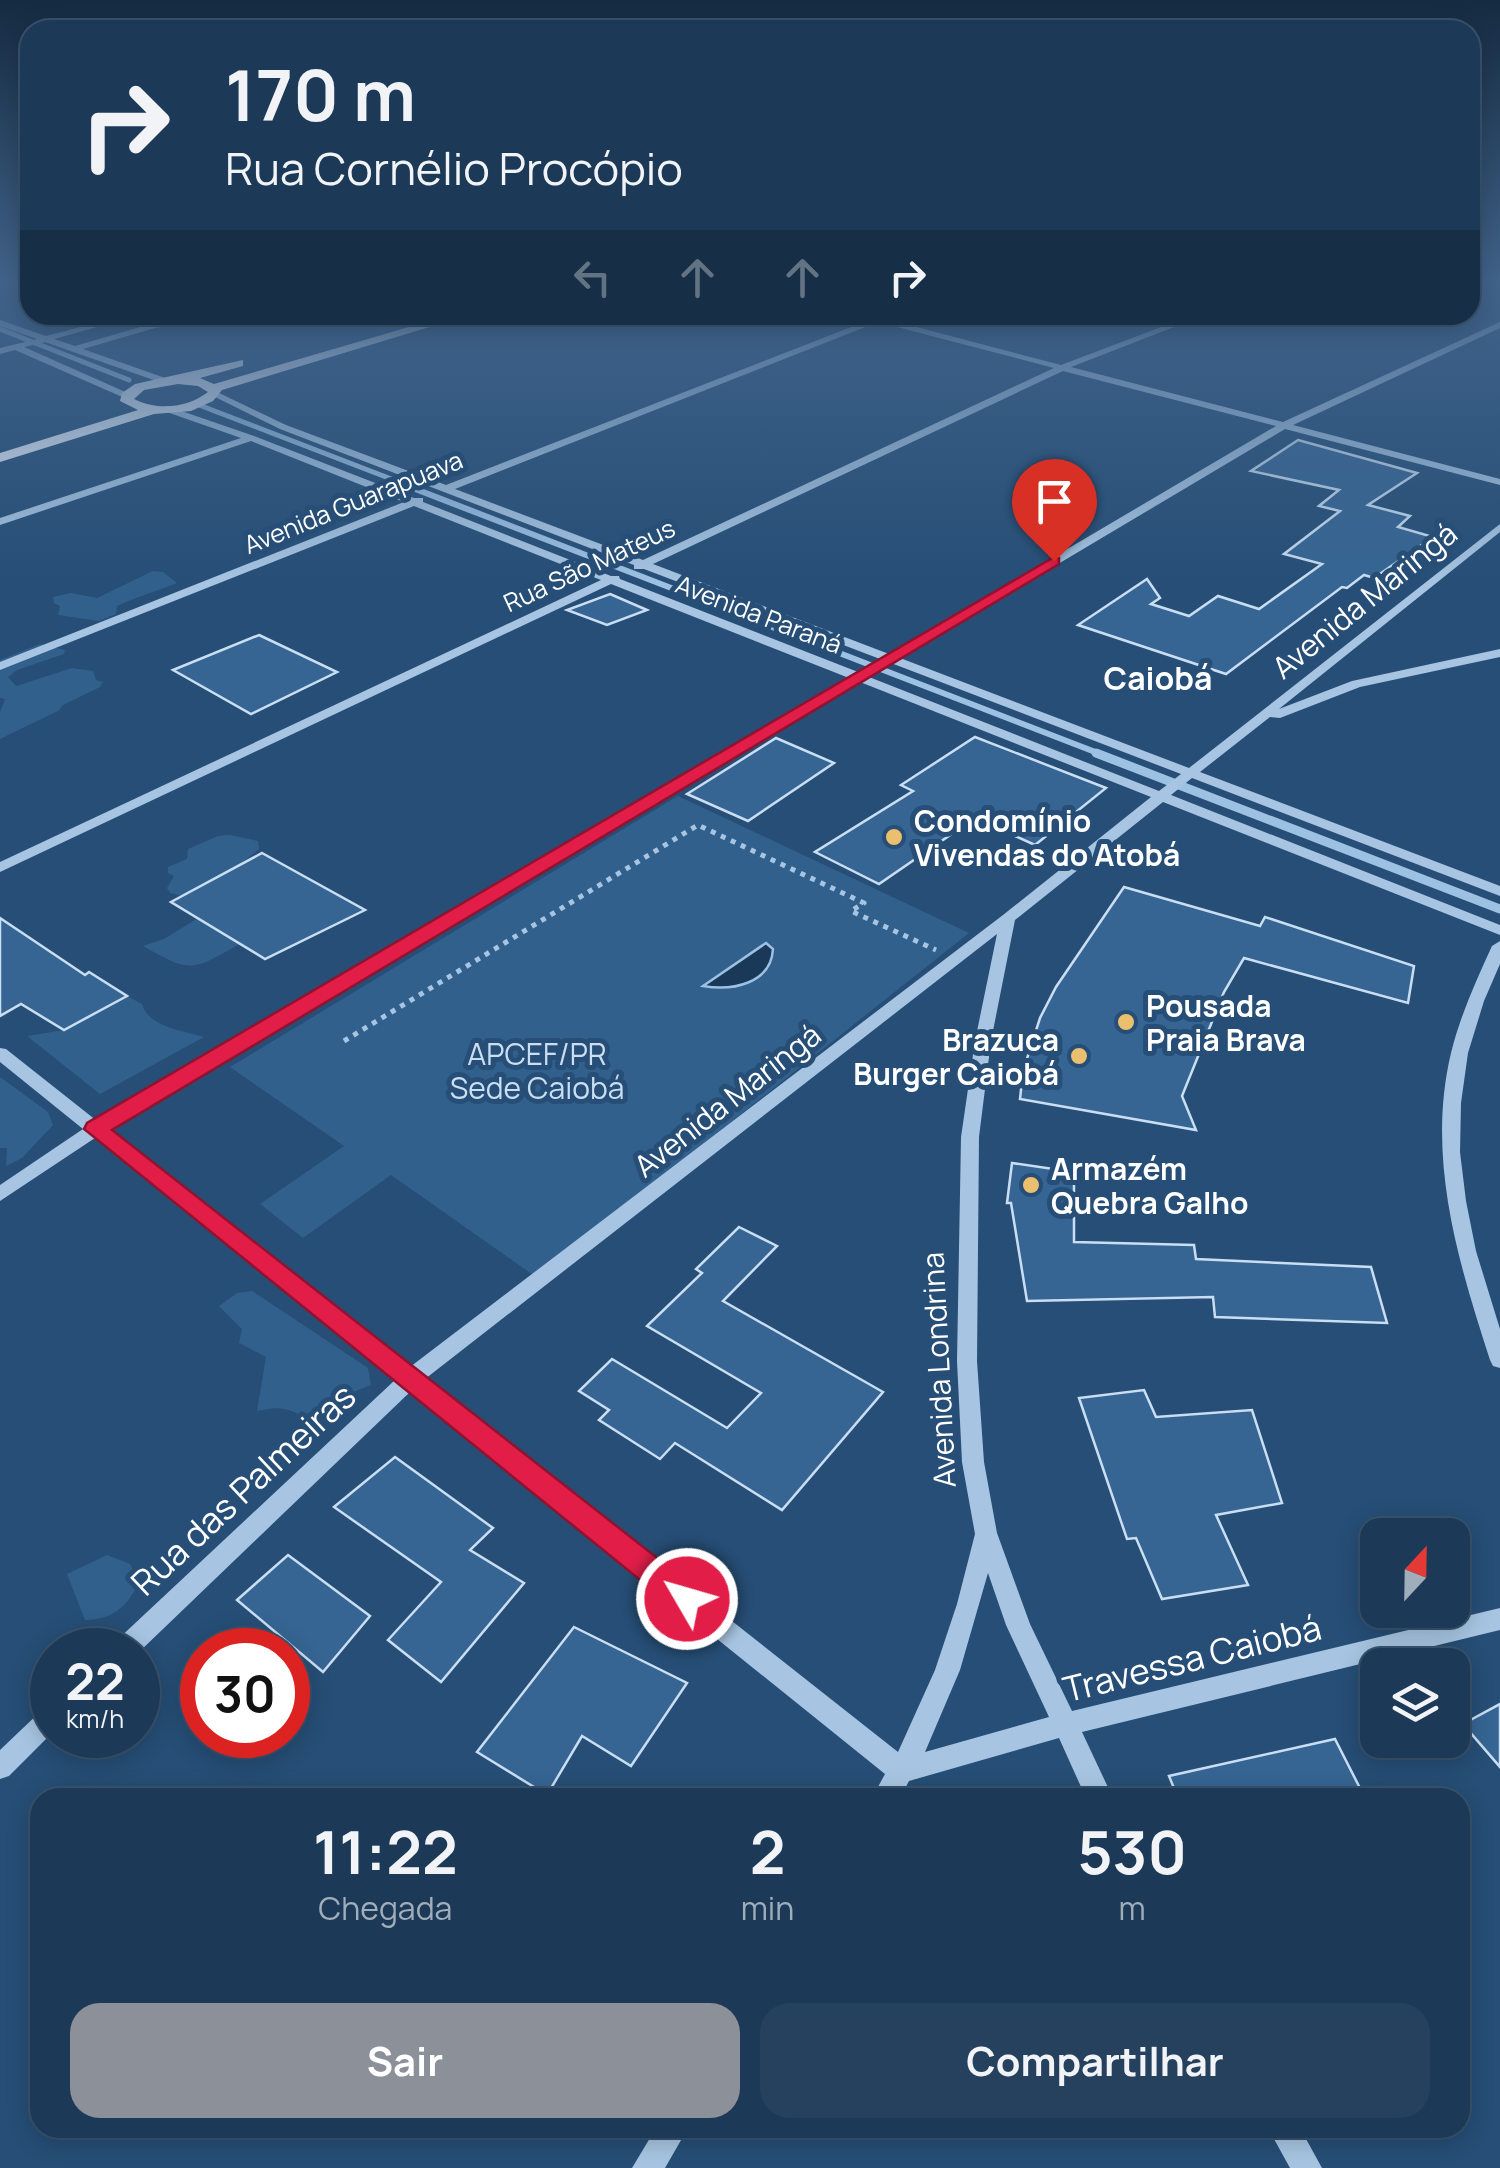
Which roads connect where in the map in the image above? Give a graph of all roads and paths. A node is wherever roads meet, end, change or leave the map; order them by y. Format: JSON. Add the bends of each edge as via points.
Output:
{"nodes":[{"id":1,"x":95,"y":383,"type":"edge"},
{"id":2,"x":157,"y":383,"type":"edge"},
{"id":3,"x":203,"y":383,"type":"edge"},
{"id":4,"x":240,"y":383,"type":"edge"},
{"id":5,"x":714,"y":383,"type":"edge"},
{"id":6,"x":1029,"y":383,"type":"edge"},
{"id":7,"x":1119,"y":383,"type":"edge"},
{"id":8,"x":1374,"y":383,"type":"edge"},
{"id":9,"x":214,"y":391,"type":"junction"},
{"id":10,"x":127,"y":399,"type":"junction"},
{"id":11,"x":160,"y":409,"type":"junction"},
{"id":12,"x":1282,"y":426,"type":"junction"},
{"id":13,"x":283,"y":427,"type":"junction"},
{"id":14,"x":251,"y":438,"type":"junction"},
{"id":15,"x":0,"y":442,"type":"edge"},
{"id":16,"x":0,"y":458,"type":"edge"},
{"id":17,"x":1500,"y":482,"type":"edge"},
{"id":18,"x":443,"y":490,"type":"junction"},
{"id":19,"x":417,"y":501,"type":"junction"},
{"id":20,"x":0,"y":522,"type":"edge"},
{"id":21,"x":1500,"y":527,"type":"edge"},
{"id":22,"x":640,"y":566,"type":"junction"},
{"id":23,"x":615,"y":578,"type":"junction"},
{"id":24,"x":1500,"y":653,"type":"edge"},
{"id":25,"x":887,"y":660,"type":"junction"},
{"id":26,"x":0,"y":666,"type":"edge"},
{"id":27,"x":1326,"y":666,"type":"junction"},
{"id":28,"x":861,"y":675,"type":"junction"},
{"id":29,"x":1356,"y":684,"type":"junction"},
{"id":30,"x":1244,"y":732,"type":"junction"},
{"id":31,"x":1191,"y":772,"type":"junction"},
{"id":32,"x":1160,"y":796,"type":"junction"},
{"id":33,"x":0,"y":868,"type":"edge"},
{"id":34,"x":1500,"y":891,"type":"edge"},
{"id":35,"x":1008,"y":918,"type":"junction"},
{"id":36,"x":1500,"y":930,"type":"edge"},
{"id":37,"x":1500,"y":946,"type":"edge"},
{"id":38,"x":956,"y":958,"type":"junction"},
{"id":39,"x":344,"y":1041,"type":"dead end"},
{"id":40,"x":0,"y":1053,"type":"edge"},
{"id":41,"x":96,"y":1129,"type":"junction"},
{"id":42,"x":0,"y":1194,"type":"edge"},
{"id":43,"x":1500,"y":1360,"type":"edge"},
{"id":44,"x":410,"y":1379,"type":"junction"},
{"id":45,"x":986,"y":1533,"type":"junction"},
{"id":46,"x":1500,"y":1618,"type":"edge"},
{"id":47,"x":147,"y":1628,"type":"edge"},
{"id":48,"x":1064,"y":1726,"type":"junction"},
{"id":49,"x":30,"y":1738,"type":"edge"},
{"id":50,"x":0,"y":1767,"type":"edge"},
{"id":51,"x":902,"y":1771,"type":"junction"},
{"id":52,"x":891,"y":1788,"type":"edge"},
{"id":53,"x":1095,"y":1788,"type":"edge"},
{"id":54,"x":666,"y":2138,"type":"edge"},
{"id":55,"x":1288,"y":2138,"type":"edge"},
{"id":56,"x":647,"y":2168,"type":"edge"},
{"id":57,"x":1308,"y":2168,"type":"edge"}],
"edges":[{"from":1,"to":10,"type":"street"},
{"from":2,"to":10,"type":"main road"},
{"from":3,"to":9,"type":"main road"},
{"from":4,"to":9,"type":"main road"},
{"from":5,"to":18,"type":"street","name":"Avenida Guarapuava"},
{"from":6,"to":22,"type":"street","name":"Rua São Mateus"},
{"from":7,"to":12,"type":"street"},
{"from":8,"to":12,"type":"street"},
{"from":9,"to":11,"type":"main road","via":[[197,404]]},
{"from":9,"to":13,"type":"street","name":"Avenida Paraná"},
{"from":10,"to":11,"type":"main road"},
{"from":10,"to":15,"type":"main road"},
{"from":11,"to":14,"type":"street","name":"Avenida Paraná"},
{"from":11,"to":16,"type":"main road"},
{"from":12,"to":17,"type":"street"},
{"from":12,"to":25,"type":"street"},
{"from":13,"to":14,"type":"street"},
{"from":13,"to":18,"type":"street","name":"Avenida Paraná"},
{"from":14,"to":19,"type":"street","name":"Avenida Paraná"},
{"from":14,"to":20,"type":"street"},
{"from":18,"to":19,"type":"street","name":"Avenida Guarapuava"},
{"from":18,"to":22,"type":"street","name":"Avenida Paraná"},
{"from":19,"to":23,"type":"street","name":"Avenida Paraná"},
{"from":19,"to":26,"type":"street","name":"Avenida Guarapuava"},
{"from":21,"to":27,"type":"street","name":"Avenida Maringá"},
{"from":22,"to":23,"type":"street","name":"Rua São Mateus"},
{"from":22,"to":25,"type":"street","name":"Avenida Paraná"},
{"from":23,"to":28,"type":"street","name":"Avenida Paraná"},
{"from":23,"to":33,"type":"street","name":"Rua São Mateus"},
{"from":24,"to":29,"type":"street"},
{"from":25,"to":28,"type":"street"},
{"from":25,"to":31,"type":"street","name":"Avenida Paraná"},
{"from":27,"to":29,"type":"street","via":[[1332,677]]},
{"from":27,"to":30,"type":"street","name":"Avenida Maringá"},
{"from":28,"to":32,"type":"street","name":"Avenida Paraná"},
{"from":28,"to":41,"type":"street"},
{"from":29,"to":30,"type":"street"},
{"from":30,"to":31,"type":"street","name":"Avenida Maringá"},
{"from":31,"to":32,"type":"street","name":"Avenida Maringá"},
{"from":31,"to":34,"type":"street","name":"Avenida Paraná"},
{"from":32,"to":35,"type":"street","name":"Avenida Maringá"},
{"from":32,"to":36,"type":"street","name":"Avenida Paraná"},
{"from":35,"to":38,"type":"street","name":"Avenida Maringá"},
{"from":35,"to":45,"type":"street","name":"Avenida Londrina","via":[[980,1060],[967,1210],[967,1361],[973,1462]]},
{"from":37,"to":43,"type":"street","via":[[1456,1063],[1448,1132],[1463,1235]]},
{"from":38,"to":39,"type":"path","via":[[851,911],[864,903],[698,825]]},
{"from":38,"to":44,"type":"street","name":"Avenida Maringá"},
{"from":40,"to":41,"type":"street"},
{"from":41,"to":42,"type":"street"},
{"from":41,"to":44,"type":"street"},
{"from":44,"to":47,"type":"street","name":"Rua das Palmeiras"},
{"from":44,"to":51,"type":"street"},
{"from":45,"to":48,"type":"street","name":"Avenida Londrina"},
{"from":45,"to":51,"type":"street","via":[[937,1705]]},
{"from":46,"to":48,"type":"street","name":"Travessa Caiobá"},
{"from":48,"to":51,"type":"street","name":"Travessa Caiobá"},
{"from":48,"to":53,"type":"street","name":"Avenida Londrina"},
{"from":49,"to":50,"type":"street"},
{"from":51,"to":52,"type":"street"},
{"from":54,"to":56,"type":"street"},
{"from":55,"to":57,"type":"street"}]}
